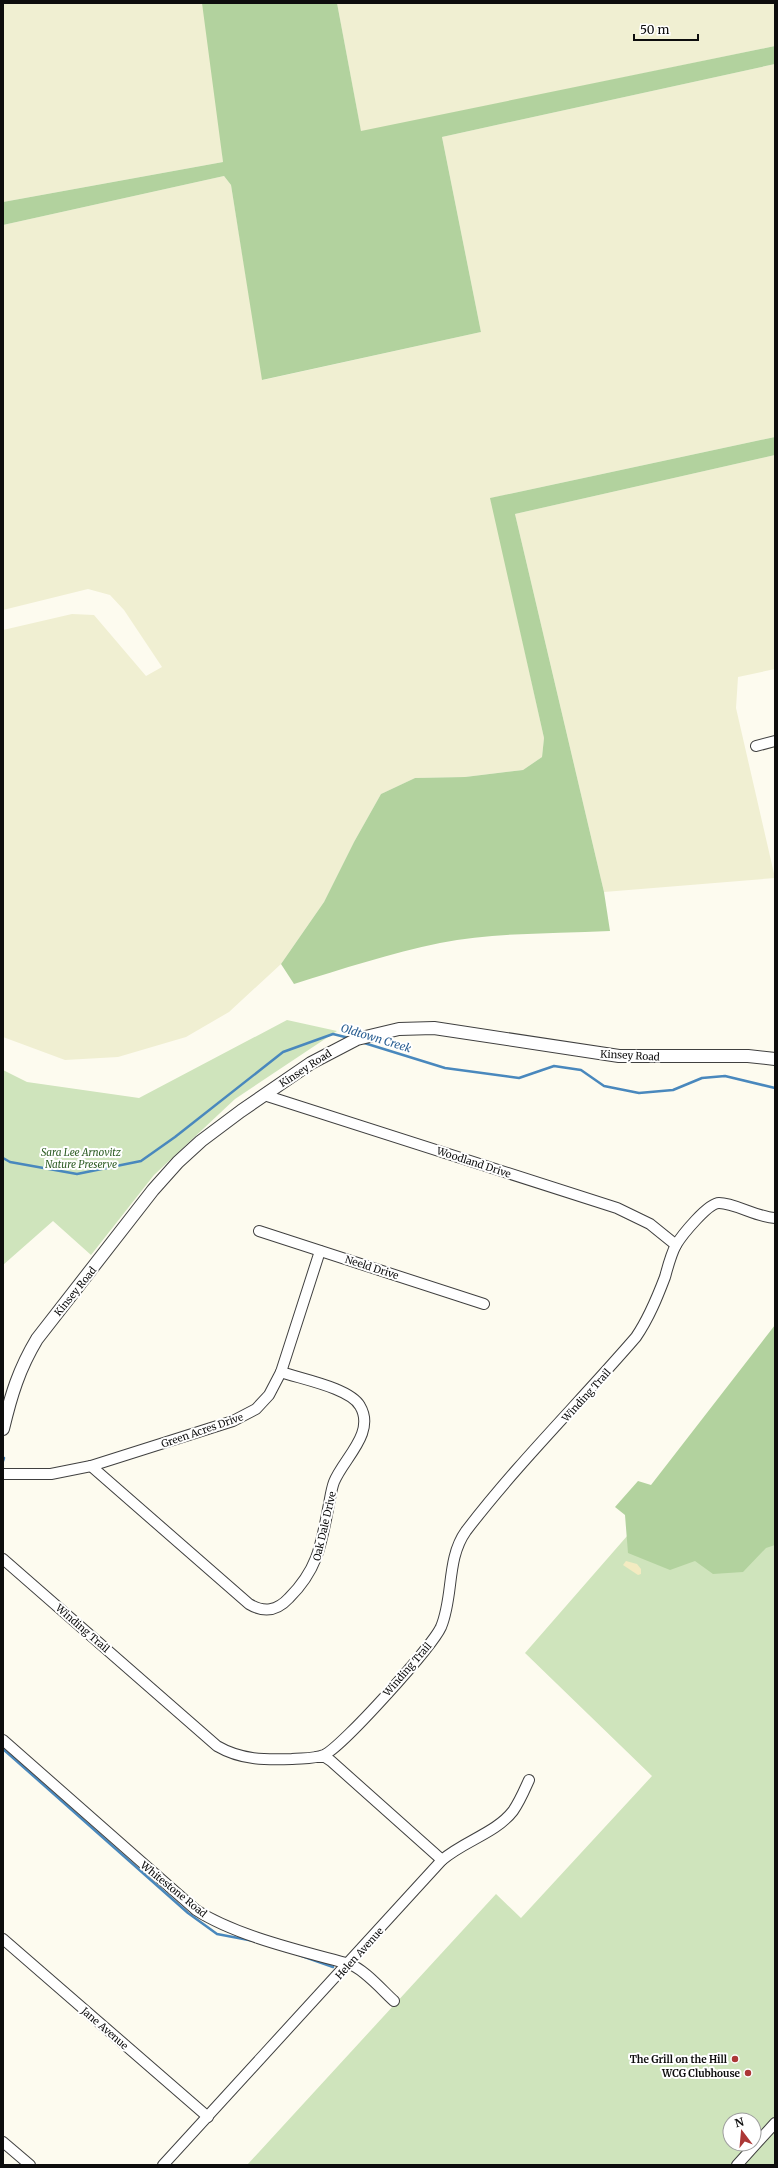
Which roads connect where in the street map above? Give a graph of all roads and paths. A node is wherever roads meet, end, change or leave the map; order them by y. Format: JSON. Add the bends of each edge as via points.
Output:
{"nodes":[{"id":1,"x":775,"y":741,"type":"edge"},
{"id":2,"x":756,"y":746,"type":"dead end"},
{"id":3,"x":775,"y":1059,"type":"edge"},
{"id":4,"x":264,"y":1095,"type":"junction"},
{"id":5,"x":775,"y":1218,"type":"edge"},
{"id":6,"x":259,"y":1231,"type":"dead end"},
{"id":7,"x":676,"y":1245,"type":"junction"},
{"id":8,"x":320,"y":1251,"type":"junction"},
{"id":9,"x":484,"y":1304,"type":"dead end"},
{"id":10,"x":281,"y":1372,"type":"junction"},
{"id":11,"x":3,"y":1429,"type":"edge"},
{"id":12,"x":91,"y":1466,"type":"junction"},
{"id":13,"x":3,"y":1474,"type":"edge"},
{"id":14,"x":3,"y":1559,"type":"edge"},
{"id":15,"x":3,"y":1740,"type":"edge"},
{"id":16,"x":317,"y":1757,"type":"junction"},
{"id":17,"x":529,"y":1780,"type":"dead end"},
{"id":18,"x":442,"y":1860,"type":"junction"},
{"id":19,"x":3,"y":1939,"type":"edge"},
{"id":20,"x":350,"y":1964,"type":"junction"},
{"id":21,"x":394,"y":2001,"type":"dead end"},
{"id":22,"x":208,"y":2117,"type":"junction"},
{"id":23,"x":775,"y":2123,"type":"edge"},
{"id":24,"x":3,"y":2142,"type":"edge"},
{"id":25,"x":30,"y":2165,"type":"edge"},
{"id":26,"x":163,"y":2165,"type":"edge"},
{"id":27,"x":737,"y":2165,"type":"edge"}],
"edges":[{"from":1,"to":2,"type":"street"},
{"from":3,"to":4,"type":"street","name":"Kinsey Road","via":[[748,1056],[619,1056],[434,1028],[399,1029],[364,1036],[341,1046]]},
{"from":4,"to":7,"type":"street","name":"Woodland Drive","via":[[617,1208],[650,1224]]},
{"from":4,"to":11,"type":"street","name":"Kinsey Road","via":[[201,1141],[153,1190],[37,1339],[13,1388]]},
{"from":5,"to":7,"type":"street","via":[[715,1203]]},
{"from":6,"to":8,"type":"street","name":"Neeld Drive"},
{"from":7,"to":16,"type":"street","name":"Winding Trail","via":[[653,1309],[636,1337],[493,1499],[462,1538],[454,1557],[445,1615],[434,1639],[341,1743]]},
{"from":8,"to":9,"type":"street","name":"Neeld Drive"},
{"from":8,"to":10,"type":"street","name":"Green Acres Drive"},
{"from":10,"to":12,"type":"street","name":"Green Acres Drive","via":[[269,1395],[256,1409],[244,1416]]},
{"from":10,"to":12,"type":"street","name":"Oak Dale Drive","via":[[350,1394],[361,1407],[365,1423],[361,1436],[334,1482],[314,1566],[300,1587],[278,1607],[263,1610],[249,1604]]},
{"from":12,"to":13,"type":"street","name":"Green Acres Drive","via":[[51,1474]]},
{"from":14,"to":16,"type":"street","name":"Winding Trail","via":[[217,1746],[235,1755],[255,1759]]},
{"from":15,"to":20,"type":"street","name":"Whitestone Road","via":[[196,1910],[239,1931]]},
{"from":16,"to":18,"type":"street","via":[[325,1757],[331,1761]]},
{"from":17,"to":18,"type":"street","name":"Helen Avenue","via":[[520,1801],[507,1818],[458,1847]]},
{"from":18,"to":20,"type":"street","name":"Helen Avenue"},
{"from":19,"to":22,"type":"street","name":"Jane Avenue"},
{"from":20,"to":21,"type":"street","name":"Whitestone Road","via":[[371,1979]]},
{"from":20,"to":22,"type":"street","name":"Helen Avenue"},
{"from":22,"to":26,"type":"street","name":"Helen Avenue"},
{"from":23,"to":27,"type":"street"},
{"from":24,"to":25,"type":"street"}]}
